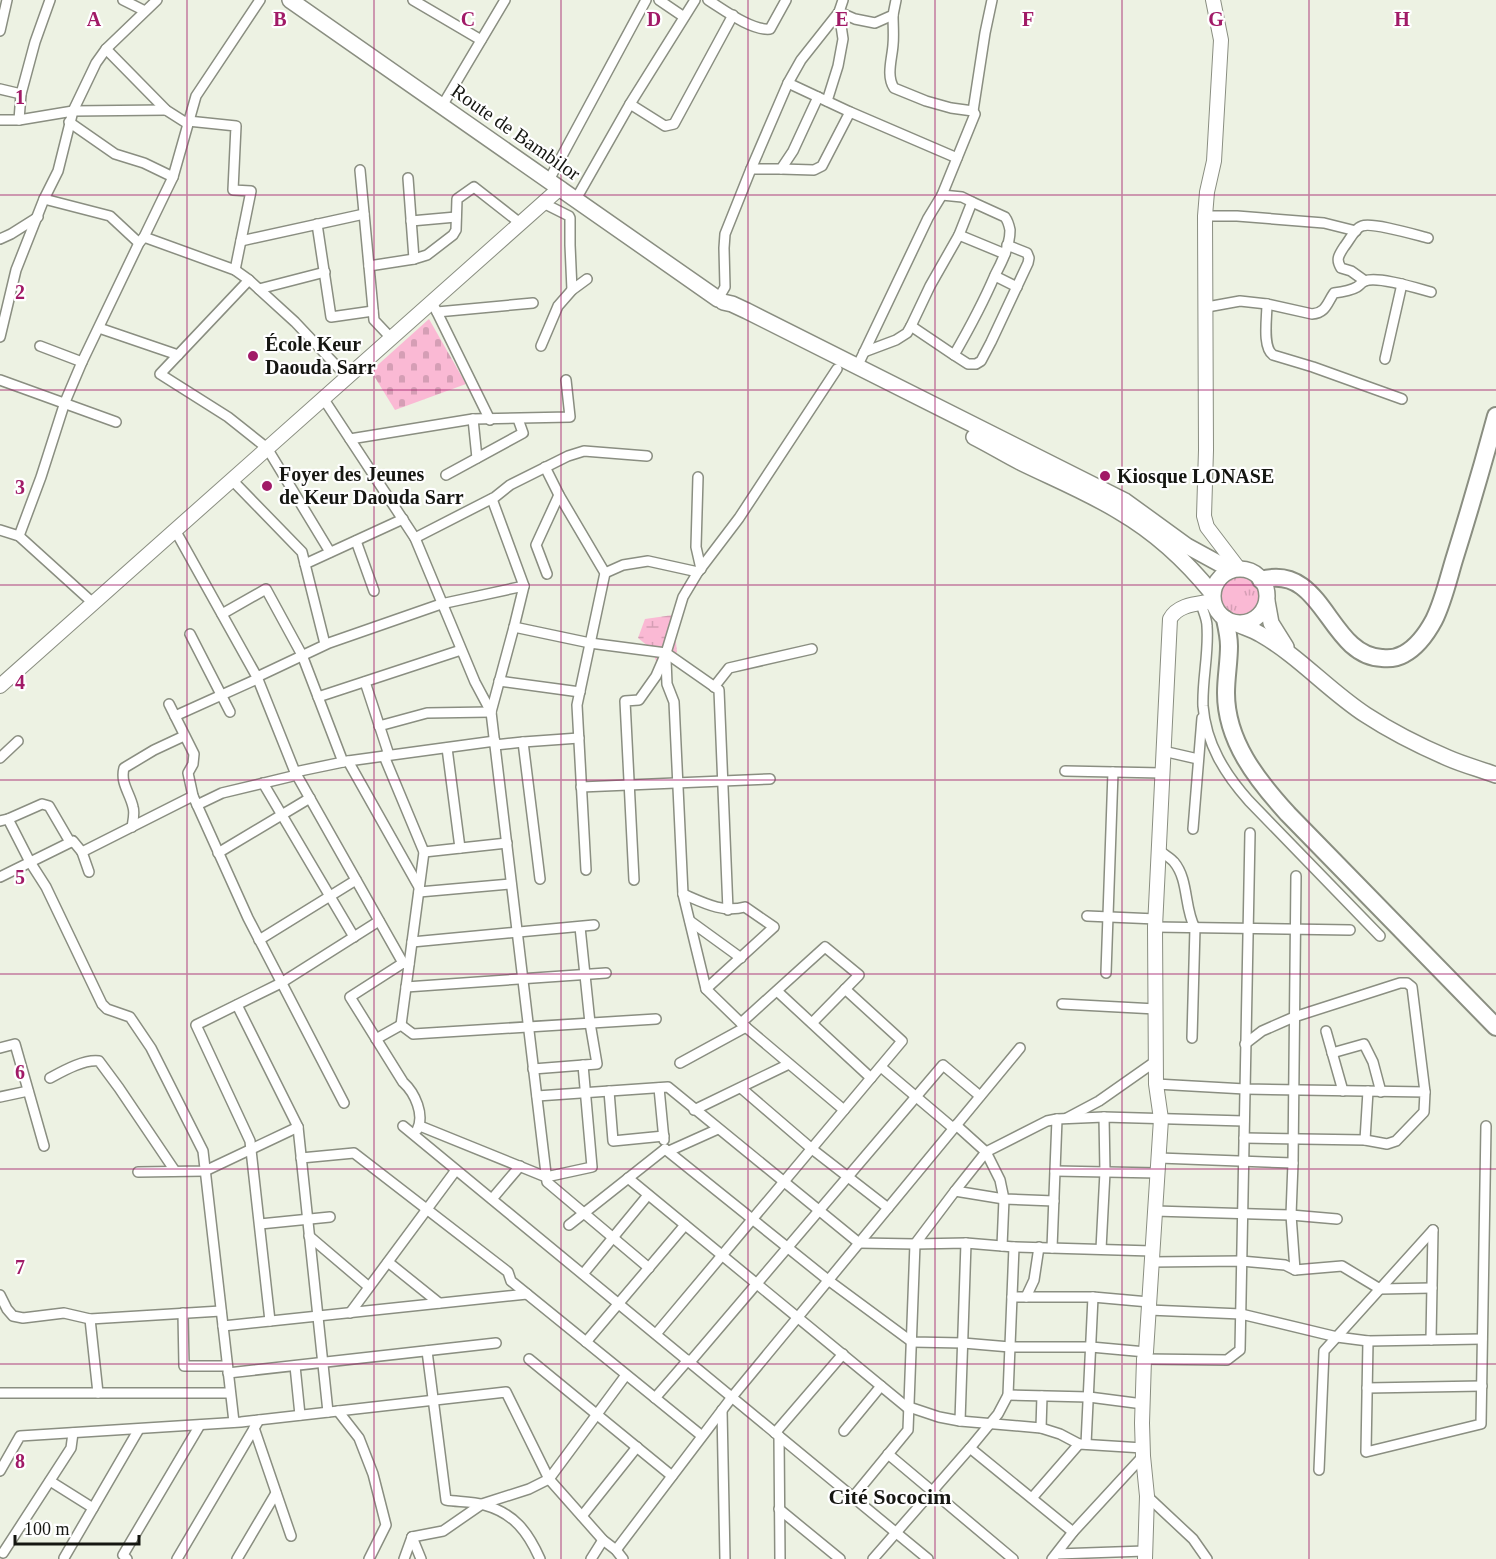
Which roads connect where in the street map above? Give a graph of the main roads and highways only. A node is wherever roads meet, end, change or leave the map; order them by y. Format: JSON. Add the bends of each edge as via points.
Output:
{"nodes":[{"id":1,"x":290,"y":0,"type":"edge"},
{"id":2,"x":720,"y":301,"type":"junction"},
{"id":3,"x":1496,"y":416,"type":"edge"},
{"id":4,"x":1235,"y":569,"type":"junction"},
{"id":5,"x":1262,"y":580,"type":"junction"},
{"id":6,"x":1209,"y":599,"type":"junction"},
{"id":7,"x":1267,"y":600,"type":"junction"},
{"id":8,"x":1230,"y":621,"type":"junction"},
{"id":9,"x":1295,"y":659,"type":"junction"},
{"id":10,"x":1496,"y":775,"type":"edge"},
{"id":11,"x":1496,"y":1027,"type":"edge"}],
"edges":[{"from":1,"to":2,"type":"main road","name":"Route de Bambilor"},
{"from":2,"to":4,"type":"main road","via":[[1125,501],[1186,546]]},
{"from":2,"to":6,"type":"main road","via":[[749,323],[1118,510],[1177,554],[1199,577]]},
{"from":3,"to":5,"type":"highway","via":[[1434,620],[1420,642],[1404,655],[1376,658],[1358,651],[1304,587],[1284,578]]},
{"from":4,"to":5,"type":"main road","via":[[1248,570]]},
{"from":4,"to":6,"type":"main road","via":[[1219,578]]},
{"from":5,"to":7,"type":"main road"},
{"from":6,"to":8,"type":"main road"},
{"from":7,"to":8,"type":"main road","via":[[1251,621]]},
{"from":7,"to":9,"type":"main road","via":[[1271,623]]},
{"from":8,"to":9,"type":"main road","via":[[1261,634]]},
{"from":8,"to":11,"type":"highway","via":[[1226,706],[1247,764],[1265,790]]},
{"from":9,"to":10,"type":"main road","via":[[1368,717],[1449,759]]}]}
